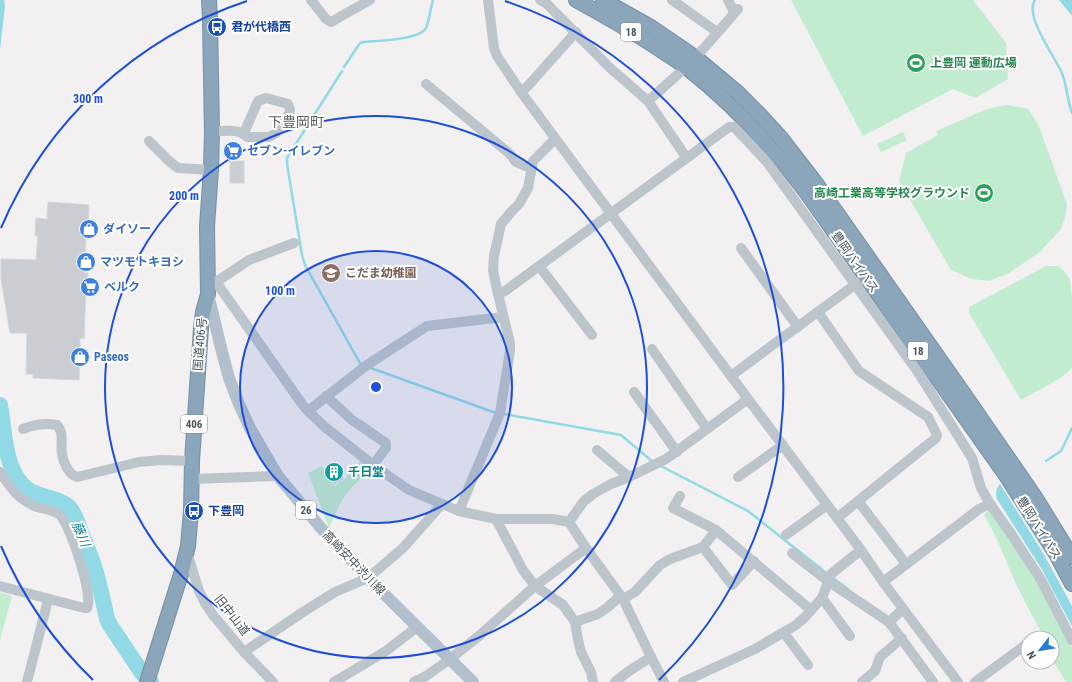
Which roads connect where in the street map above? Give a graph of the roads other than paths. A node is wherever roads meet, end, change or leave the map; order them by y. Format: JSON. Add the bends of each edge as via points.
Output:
{"nodes":[{"id":1,"x":209,"y":0,"type":"edge"},
{"id":2,"x":311,"y":0,"type":"edge"},
{"id":3,"x":370,"y":0,"type":"edge"},
{"id":4,"x":488,"y":0,"type":"edge"},
{"id":5,"x":540,"y":0,"type":"edge"},
{"id":6,"x":576,"y":0,"type":"edge"},
{"id":7,"x":603,"y":0,"type":"edge"},
{"id":8,"x":672,"y":0,"type":"edge"},
{"id":9,"x":728,"y":0,"type":"edge"},
{"id":10,"x":576,"y":32,"type":"junction"},
{"id":11,"x":717,"y":32,"type":"junction"},
{"id":12,"x":690,"y":62,"type":"junction"},
{"id":13,"x":426,"y":84,"type":"dead end"},
{"id":14,"x":521,"y":92,"type":"junction"},
{"id":15,"x":648,"y":101,"type":"junction"},
{"id":16,"x":212,"y":132,"type":"junction"},
{"id":17,"x":244,"y":133,"type":"junction"},
{"id":18,"x":555,"y":139,"type":"junction"},
{"id":19,"x":149,"y":141,"type":"dead end"},
{"id":20,"x":686,"y":157,"type":"junction"},
{"id":21,"x":532,"y":169,"type":"junction"},
{"id":22,"x":211,"y":170,"type":"junction"},
{"id":23,"x":610,"y":214,"type":"junction"},
{"id":24,"x":294,"y":243,"type":"dead end"},
{"id":25,"x":740,"y":248,"type":"dead end"},
{"id":26,"x":539,"y":266,"type":"junction"},
{"id":27,"x":861,"y":281,"type":"junction"},
{"id":28,"x":210,"y":286,"type":"junction"},
{"id":29,"x":498,"y":294,"type":"junction"},
{"id":30,"x":818,"y":312,"type":"junction"},
{"id":31,"x":503,"y":317,"type":"junction"},
{"id":32,"x":798,"y":327,"type":"junction"},
{"id":33,"x":592,"y":335,"type":"dead end"},
{"id":34,"x":652,"y":349,"type":"dead end"},
{"id":35,"x":731,"y":376,"type":"junction"},
{"id":36,"x":634,"y":392,"type":"dead end"},
{"id":37,"x":326,"y":396,"type":"junction"},
{"id":38,"x":748,"y":399,"type":"junction"},
{"id":39,"x":308,"y":410,"type":"junction"},
{"id":40,"x":23,"y":429,"type":"dead end"},
{"id":41,"x":707,"y":429,"type":"junction"},
{"id":42,"x":783,"y":445,"type":"junction"},
{"id":43,"x":597,"y":450,"type":"dead end"},
{"id":44,"x":677,"y":452,"type":"junction"},
{"id":45,"x":192,"y":461,"type":"junction"},
{"id":46,"x":373,"y":465,"type":"junction"},
{"id":47,"x":0,"y":472,"type":"edge"},
{"id":48,"x":278,"y":476,"type":"junction"},
{"id":49,"x":628,"y":477,"type":"junction"},
{"id":50,"x":738,"y":477,"type":"dead end"},
{"id":51,"x":191,"y":479,"type":"junction"},
{"id":52,"x":680,"y":496,"type":"dead end"},
{"id":53,"x":858,"y":501,"type":"junction"},
{"id":54,"x":442,"y":504,"type":"junction"},
{"id":55,"x":990,"y":504,"type":"junction"},
{"id":56,"x":827,"y":505,"type":"junction"},
{"id":57,"x":459,"y":511,"type":"junction"},
{"id":58,"x":837,"y":518,"type":"junction"},
{"id":59,"x":496,"y":520,"type":"junction"},
{"id":60,"x":569,"y":522,"type":"junction"},
{"id":61,"x":716,"y":530,"type":"junction"},
{"id":62,"x":786,"y":535,"type":"dead end"},
{"id":63,"x":586,"y":548,"type":"junction"},
{"id":64,"x":703,"y":548,"type":"junction"},
{"id":65,"x":861,"y":550,"type":"junction"},
{"id":66,"x":792,"y":553,"type":"dead end"},
{"id":67,"x":186,"y":555,"type":"junction"},
{"id":68,"x":1072,"y":557,"type":"edge"},
{"id":69,"x":754,"y":561,"type":"junction"},
{"id":70,"x":906,"y":564,"type":"junction"},
{"id":71,"x":368,"y":578,"type":"junction"},
{"id":72,"x":830,"y":578,"type":"junction"},
{"id":73,"x":882,"y":582,"type":"junction"},
{"id":74,"x":1072,"y":584,"type":"edge"},
{"id":75,"x":0,"y":586,"type":"edge"},
{"id":76,"x":535,"y":586,"type":"junction"},
{"id":77,"x":622,"y":598,"type":"junction"},
{"id":78,"x":822,"y":598,"type":"junction"},
{"id":79,"x":48,"y":600,"type":"junction"},
{"id":80,"x":903,"y":609,"type":"junction"},
{"id":81,"x":811,"y":610,"type":"junction"},
{"id":82,"x":575,"y":622,"type":"junction"},
{"id":83,"x":889,"y":622,"type":"junction"},
{"id":84,"x":417,"y":627,"type":"junction"},
{"id":85,"x":784,"y":633,"type":"junction"},
{"id":86,"x":850,"y":636,"type":"dead end"},
{"id":87,"x":902,"y":638,"type":"junction"},
{"id":88,"x":1072,"y":640,"type":"edge"},
{"id":89,"x":1020,"y":649,"type":"edge"},
{"id":90,"x":244,"y":652,"type":"junction"},
{"id":91,"x":651,"y":657,"type":"junction"},
{"id":92,"x":450,"y":659,"type":"junction"},
{"id":93,"x":808,"y":665,"type":"dead end"},
{"id":94,"x":148,"y":678,"type":"edge"},
{"id":95,"x":26,"y":682,"type":"edge"},
{"id":96,"x":273,"y":682,"type":"edge"},
{"id":97,"x":334,"y":682,"type":"edge"},
{"id":98,"x":416,"y":682,"type":"edge"},
{"id":99,"x":473,"y":682,"type":"edge"},
{"id":100,"x":593,"y":682,"type":"edge"},
{"id":101,"x":615,"y":682,"type":"edge"},
{"id":102,"x":664,"y":682,"type":"edge"},
{"id":103,"x":683,"y":682,"type":"edge"},
{"id":104,"x":862,"y":682,"type":"edge"},
{"id":105,"x":933,"y":682,"type":"edge"},
{"id":106,"x":958,"y":682,"type":"edge"},
{"id":107,"x":976,"y":682,"type":"edge"}],
"edges":[{"from":1,"to":16,"type":"highway","name":"国道406号","number":"406"},
{"from":2,"to":3,"type":"street","via":[[331,22]]},
{"from":4,"to":14,"type":"street","via":[[494,48]]},
{"from":5,"to":10,"type":"street"},
{"from":6,"to":12,"type":"highway","name":"豊岡バイパス","number":"18"},
{"from":7,"to":12,"type":"highway","name":"豊岡バイパス","number":"18","via":[[651,27]]},
{"from":8,"to":11,"type":"street"},
{"from":9,"to":11,"type":"street","via":[[736,10]]},
{"from":10,"to":14,"type":"street"},
{"from":10,"to":15,"type":"street"},
{"from":11,"to":12,"type":"street"},
{"from":12,"to":15,"type":"street"},
{"from":12,"to":27,"type":"highway","name":"豊岡バイパス","number":"18","via":[[782,160],[806,192]]},
{"from":12,"to":68,"type":"highway","name":"豊岡バイパス","number":"18","via":[[728,85],[759,114],[806,170],[964,394]]},
{"from":13,"to":21,"type":"street","via":[[510,154],[516,162]]},
{"from":14,"to":18,"type":"street"},
{"from":15,"to":20,"type":"street"},
{"from":16,"to":17,"type":"street"},
{"from":16,"to":22,"type":"highway","name":"国道406号","number":"406"},
{"from":17,"to":17,"type":"street","via":[[247,137],[273,136],[289,114],[288,104],[266,98],[258,101]]},
{"from":18,"to":21,"type":"street","via":[[533,161]]},
{"from":18,"to":23,"type":"street"},
{"from":19,"to":22,"type":"street","via":[[178,168]]},
{"from":20,"to":23,"type":"street"},
{"from":20,"to":27,"type":"street","via":[[729,127],[734,127],[767,162]]},
{"from":21,"to":29,"type":"street","via":[[528,188],[519,204],[501,224],[493,270]]},
{"from":22,"to":28,"type":"highway","name":"国道406号","number":"406","via":[[208,226]]},
{"from":23,"to":26,"type":"street"},
{"from":23,"to":35,"type":"street"},
{"from":24,"to":28,"type":"street","via":[[249,260]]},
{"from":25,"to":32,"type":"street"},
{"from":26,"to":29,"type":"street"},
{"from":26,"to":33,"type":"street"},
{"from":27,"to":30,"type":"street"},
{"from":27,"to":55,"type":"street","via":[[972,458],[981,488]]},
{"from":27,"to":74,"type":"highway","name":"豊岡バイパス","number":"18","via":[[1007,477]]},
{"from":28,"to":39,"type":"street"},
{"from":28,"to":45,"type":"highway","name":"国道406号","number":"406","via":[[201,328]]},
{"from":28,"to":48,"type":"main road","name":"高崎安中渋川線","number":"26","via":[[229,378],[250,428]]},
{"from":29,"to":31,"type":"street"},
{"from":30,"to":32,"type":"street"},
{"from":30,"to":53,"type":"street","via":[[859,371],[928,417],[937,435]]},
{"from":31,"to":37,"type":"street","via":[[427,326],[367,365]]},
{"from":31,"to":57,"type":"street","via":[[510,351],[500,413]]},
{"from":32,"to":35,"type":"street"},
{"from":34,"to":41,"type":"street"},
{"from":35,"to":38,"type":"street"},
{"from":36,"to":44,"type":"street"},
{"from":37,"to":39,"type":"street"},
{"from":37,"to":46,"type":"street","via":[[352,420],[386,443],[386,448]]},
{"from":38,"to":41,"type":"street"},
{"from":38,"to":42,"type":"street"},
{"from":39,"to":46,"type":"street"},
{"from":40,"to":45,"type":"street","via":[[31,426],[57,425],[61,431],[62,455],[69,472],[77,477],[139,462]]},
{"from":41,"to":44,"type":"street"},
{"from":42,"to":50,"type":"street"},
{"from":42,"to":56,"type":"street"},
{"from":43,"to":49,"type":"street"},
{"from":44,"to":49,"type":"street"},
{"from":45,"to":51,"type":"highway","name":"国道406号","number":"406"},
{"from":46,"to":54,"type":"street","via":[[409,490]]},
{"from":47,"to":79,"type":"street","via":[[19,497],[61,517],[77,553],[87,587],[87,608]]},
{"from":48,"to":51,"type":"street"},
{"from":48,"to":71,"type":"main road","name":"高崎安中渋川線","number":"26","via":[[321,528]]},
{"from":49,"to":60,"type":"street","via":[[593,494],[584,501]]},
{"from":51,"to":67,"type":"highway","name":"国道406号","number":"406","via":[[191,511]]},
{"from":52,"to":61,"type":"street","via":[[673,508]]},
{"from":53,"to":58,"type":"street"},
{"from":53,"to":70,"type":"street"},
{"from":54,"to":57,"type":"street"},
{"from":54,"to":71,"type":"street","via":[[403,548]]},
{"from":55,"to":70,"type":"street"},
{"from":55,"to":88,"type":"street","via":[[1041,580]]},
{"from":56,"to":58,"type":"street"},
{"from":56,"to":62,"type":"street"},
{"from":57,"to":59,"type":"street"},
{"from":58,"to":65,"type":"street"},
{"from":59,"to":60,"type":"street","via":[[553,519]]},
{"from":59,"to":76,"type":"street","via":[[523,570]]},
{"from":60,"to":63,"type":"street"},
{"from":61,"to":64,"type":"street"},
{"from":61,"to":69,"type":"street"},
{"from":63,"to":76,"type":"street"},
{"from":63,"to":77,"type":"street"},
{"from":64,"to":69,"type":"street","via":[[732,585]]},
{"from":64,"to":77,"type":"street","via":[[660,565],[636,592]]},
{"from":65,"to":72,"type":"street"},
{"from":65,"to":73,"type":"street"},
{"from":66,"to":72,"type":"street"},
{"from":67,"to":90,"type":"street","name":"旧中山道","via":[[205,603]]},
{"from":67,"to":94,"type":"highway","name":"国道406号","number":"406"},
{"from":69,"to":81,"type":"street"},
{"from":70,"to":73,"type":"street"},
{"from":71,"to":84,"type":"main road","name":"高崎安中渋川線","number":"26"},
{"from":71,"to":90,"type":"street","via":[[335,592]]},
{"from":72,"to":78,"type":"street"},
{"from":72,"to":83,"type":"street"},
{"from":73,"to":80,"type":"street"},
{"from":75,"to":79,"type":"street"},
{"from":76,"to":82,"type":"street","via":[[563,605]]},
{"from":76,"to":92,"type":"street"},
{"from":77,"to":82,"type":"street","via":[[598,614]]},
{"from":77,"to":91,"type":"street"},
{"from":78,"to":81,"type":"street"},
{"from":78,"to":86,"type":"street"},
{"from":79,"to":95,"type":"street"},
{"from":80,"to":83,"type":"street"},
{"from":80,"to":106,"type":"street"},
{"from":81,"to":85,"type":"street"},
{"from":82,"to":100,"type":"street","via":[[581,652]]},
{"from":83,"to":87,"type":"street"},
{"from":84,"to":92,"type":"main road","name":"高崎安中渋川線","number":"26"},
{"from":84,"to":97,"type":"street","via":[[386,651]]},
{"from":85,"to":93,"type":"street"},
{"from":85,"to":103,"type":"street"},
{"from":87,"to":104,"type":"street","via":[[880,657],[875,671]]},
{"from":87,"to":105,"type":"street"},
{"from":89,"to":107,"type":"street"},
{"from":90,"to":96,"type":"street","name":"旧中山道"},
{"from":91,"to":101,"type":"street"},
{"from":91,"to":102,"type":"street"},
{"from":92,"to":98,"type":"street"},
{"from":92,"to":99,"type":"main road","name":"高崎安中渋川線","number":"26"}]}
